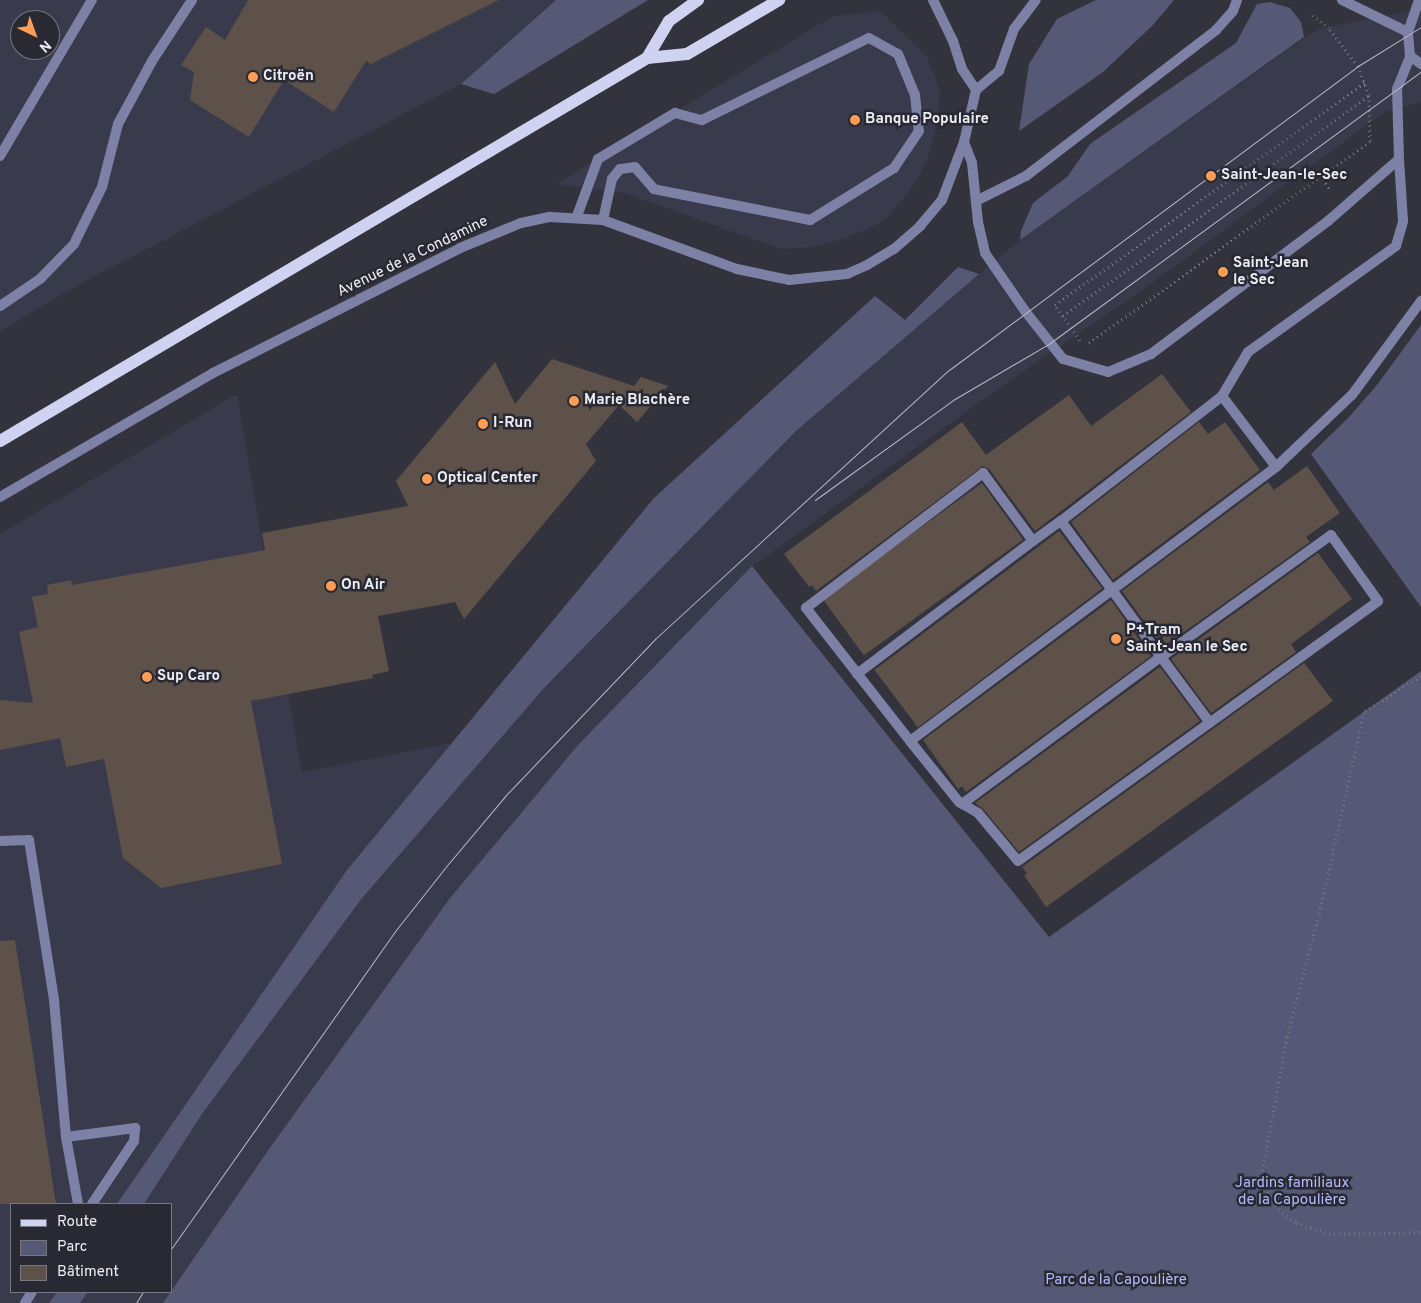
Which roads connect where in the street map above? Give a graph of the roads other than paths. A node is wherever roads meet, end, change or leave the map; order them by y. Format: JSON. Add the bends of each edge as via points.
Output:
{"nodes":[{"id":1,"x":92,"y":0,"type":"edge"},
{"id":2,"x":192,"y":0,"type":"edge"},
{"id":3,"x":698,"y":0,"type":"edge"},
{"id":4,"x":779,"y":0,"type":"edge"},
{"id":5,"x":933,"y":0,"type":"edge"},
{"id":6,"x":1036,"y":0,"type":"edge"},
{"id":7,"x":1237,"y":0,"type":"edge"},
{"id":8,"x":1342,"y":0,"type":"edge"},
{"id":9,"x":1419,"y":0,"type":"edge"},
{"id":10,"x":1408,"y":32,"type":"junction"},
{"id":11,"x":1410,"y":56,"type":"junction"},
{"id":12,"x":647,"y":58,"type":"junction"},
{"id":13,"x":1421,"y":64,"type":"edge"},
{"id":14,"x":976,"y":90,"type":"junction"},
{"id":15,"x":964,"y":142,"type":"junction"},
{"id":16,"x":0,"y":156,"type":"edge"},
{"id":17,"x":1399,"y":159,"type":"junction"},
{"id":18,"x":978,"y":200,"type":"junction"},
{"id":19,"x":578,"y":216,"type":"junction"},
{"id":20,"x":603,"y":220,"type":"junction"},
{"id":21,"x":1421,"y":302,"type":"edge"},
{"id":22,"x":0,"y":306,"type":"edge"},
{"id":23,"x":1222,"y":396,"type":"junction"},
{"id":24,"x":0,"y":441,"type":"edge"},
{"id":25,"x":1276,"y":467,"type":"junction"},
{"id":26,"x":0,"y":498,"type":"edge"},
{"id":27,"x":1061,"y":521,"type":"junction"},
{"id":28,"x":1033,"y":540,"type":"junction"},
{"id":29,"x":1112,"y":590,"type":"junction"},
{"id":30,"x":1161,"y":657,"type":"junction"},
{"id":31,"x":857,"y":674,"type":"junction"},
{"id":32,"x":1210,"y":722,"type":"junction"},
{"id":33,"x":910,"y":741,"type":"junction"},
{"id":34,"x":962,"y":804,"type":"junction"},
{"id":35,"x":0,"y":841,"type":"edge"},
{"id":36,"x":66,"y":1136,"type":"junction"},
{"id":37,"x":78,"y":1203,"type":"edge"},
{"id":38,"x":93,"y":1203,"type":"edge"}],
"edges":[{"from":1,"to":16,"type":"street"},
{"from":2,"to":22,"type":"street","via":[[152,61],[118,124],[102,187],[74,244],[40,279]]},
{"from":3,"to":12,"type":"main road","via":[[669,21]]},
{"from":4,"to":12,"type":"main road","via":[[687,54]]},
{"from":5,"to":14,"type":"street","via":[[954,41],[962,69]]},
{"from":6,"to":14,"type":"street","via":[[1014,29],[999,71]]},
{"from":7,"to":18,"type":"street","via":[[1233,11],[1208,36],[1026,176]]},
{"from":8,"to":10,"type":"street"},
{"from":9,"to":10,"type":"street"},
{"from":10,"to":11,"type":"street"},
{"from":11,"to":13,"type":"street"},
{"from":11,"to":17,"type":"street","via":[[1397,89]]},
{"from":12,"to":24,"type":"main road"},
{"from":14,"to":15,"type":"street","name":"Avenue de la Condamine"},
{"from":15,"to":18,"type":"street","via":[[972,164]]},
{"from":15,"to":20,"type":"street","name":"Avenue de la Condamine","via":[[942,200],[920,226],[894,249],[847,274],[820,279],[763,277]]},
{"from":17,"to":18,"type":"street","via":[[1328,221],[1151,354],[1108,372],[1064,359],[1025,312],[985,253],[978,222]]},
{"from":17,"to":23,"type":"street","via":[[1403,221],[1396,246],[1248,352]]},
{"from":19,"to":20,"type":"street","name":"Avenue de la Condamine"},
{"from":19,"to":20,"type":"street","via":[[598,159],[675,113],[702,120],[869,38],[898,54],[915,95],[919,132],[894,168],[810,220],[654,189],[635,167],[620,169],[612,180]]},
{"from":19,"to":26,"type":"street","name":"Avenue de la Condamine","via":[[521,224],[460,248],[213,372]]},
{"from":21,"to":25,"type":"street","via":[[1352,395]]},
{"from":23,"to":25,"type":"street"},
{"from":23,"to":27,"type":"street"},
{"from":25,"to":29,"type":"street"},
{"from":27,"to":28,"type":"street"},
{"from":27,"to":29,"type":"street"},
{"from":28,"to":31,"type":"street"},
{"from":28,"to":31,"type":"street","via":[[983,473],[806,608]]},
{"from":29,"to":30,"type":"street"},
{"from":29,"to":33,"type":"street"},
{"from":30,"to":32,"type":"street"},
{"from":30,"to":32,"type":"street","via":[[1331,535],[1378,600]]},
{"from":30,"to":34,"type":"street"},
{"from":31,"to":33,"type":"street"},
{"from":32,"to":34,"type":"street","via":[[1018,861],[978,813]]},
{"from":33,"to":34,"type":"street"},
{"from":35,"to":36,"type":"street","via":[[29,840],[54,1000]]},
{"from":36,"to":37,"type":"street"},
{"from":36,"to":38,"type":"street","via":[[135,1128],[134,1141]]}]}
